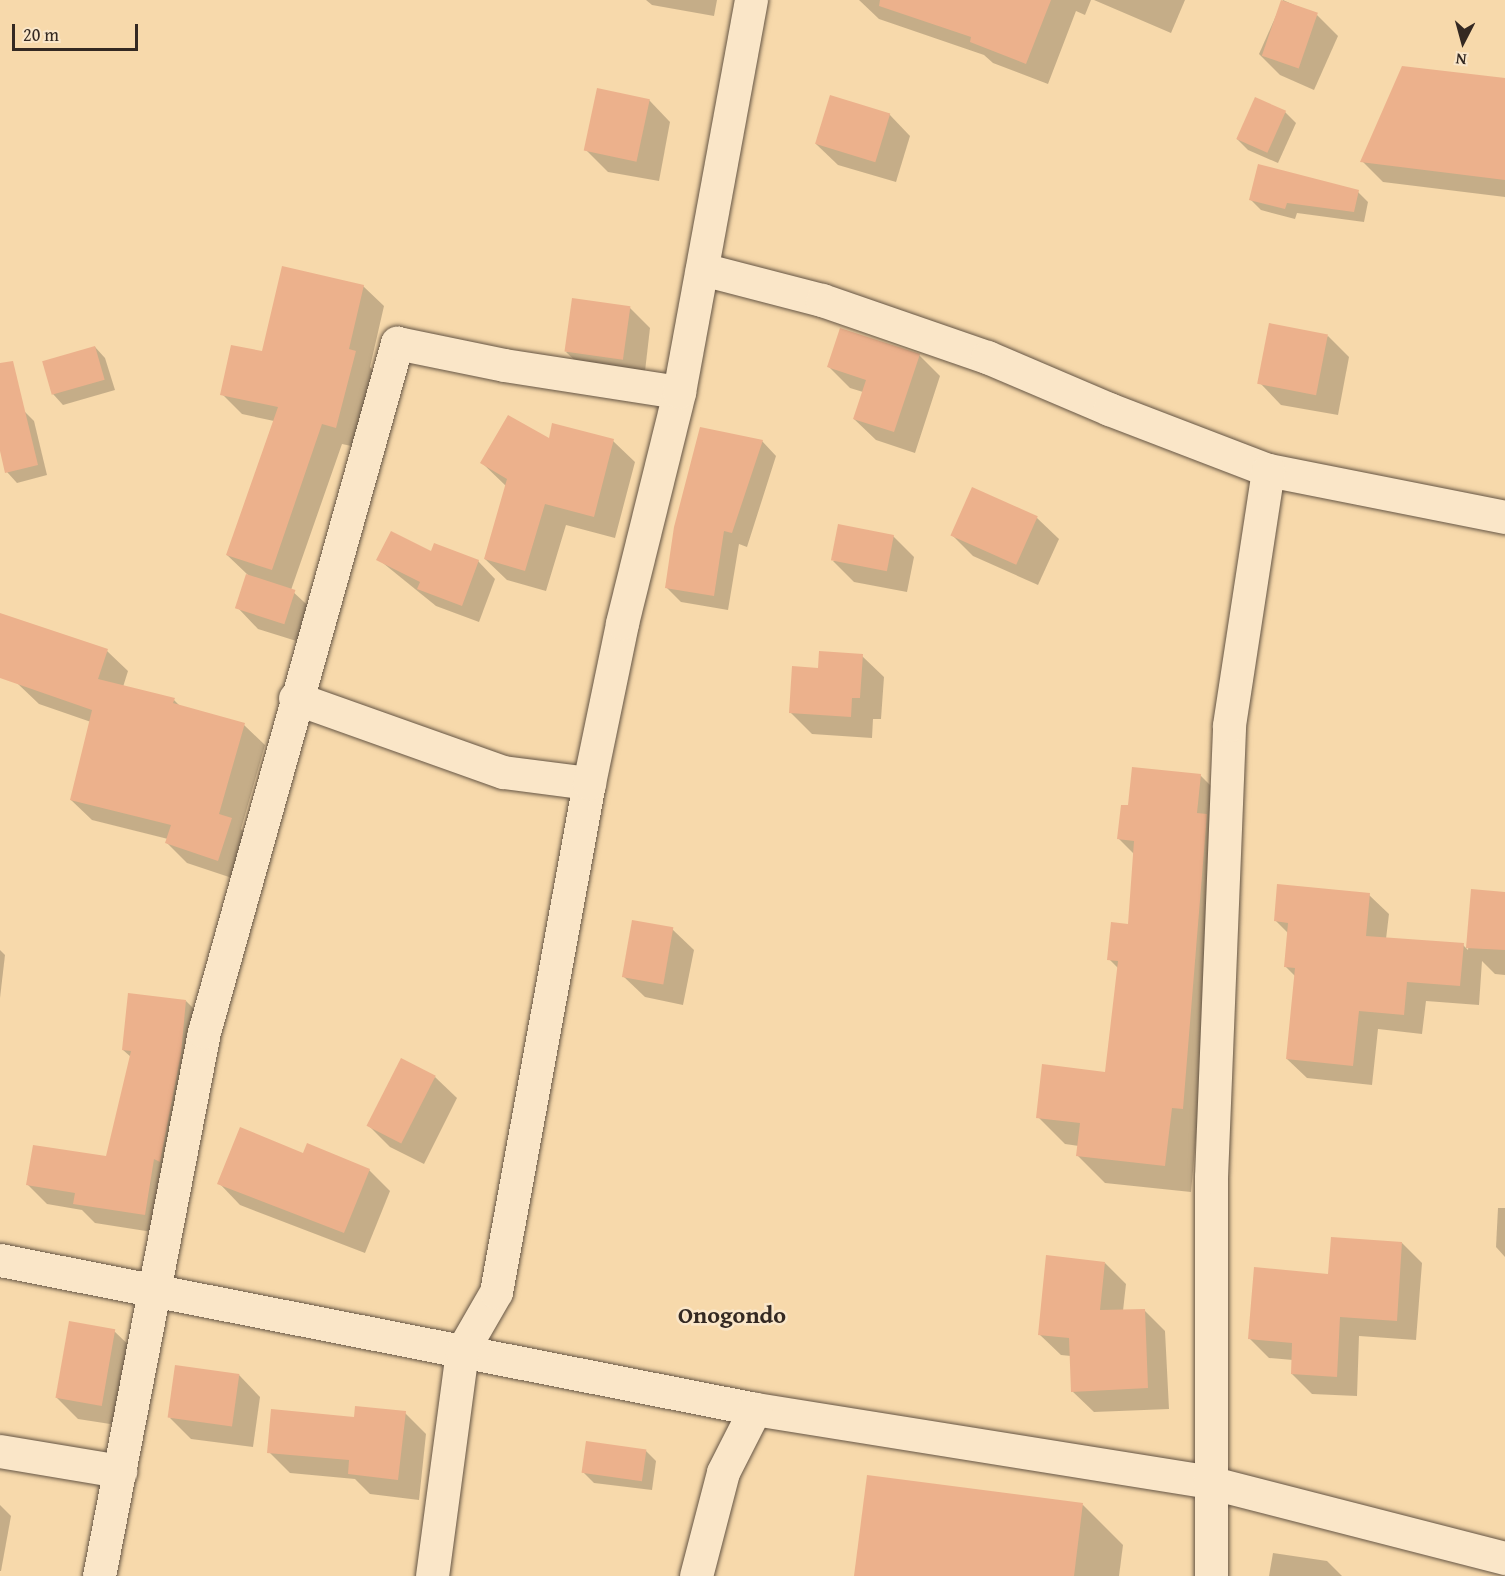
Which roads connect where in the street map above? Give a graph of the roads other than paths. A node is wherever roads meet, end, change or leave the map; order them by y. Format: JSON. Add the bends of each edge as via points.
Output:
{"nodes":[{"id":1,"x":751,"y":0,"type":"edge"},
{"id":2,"x":702,"y":269,"type":"junction"},
{"id":3,"x":679,"y":392,"type":"junction"},
{"id":4,"x":1268,"y":470,"type":"junction"},
{"id":5,"x":1505,"y":517,"type":"edge"},
{"id":6,"x":295,"y":698,"type":"junction"},
{"id":7,"x":589,"y":783,"type":"junction"},
{"id":8,"x":0,"y":1260,"type":"edge"},
{"id":9,"x":152,"y":1291,"type":"junction"},
{"id":10,"x":462,"y":1351,"type":"junction"},
{"id":11,"x":755,"y":1409,"type":"junction"},
{"id":12,"x":0,"y":1451,"type":"edge"},
{"id":13,"x":120,"y":1471,"type":"junction"},
{"id":14,"x":1209,"y":1482,"type":"junction"},
{"id":15,"x":1505,"y":1558,"type":"edge"},
{"id":16,"x":99,"y":1576,"type":"edge"},
{"id":17,"x":432,"y":1576,"type":"edge"},
{"id":18,"x":696,"y":1576,"type":"edge"},
{"id":19,"x":1211,"y":1576,"type":"edge"}],
"edges":[{"from":1,"to":2,"type":"street"},
{"from":2,"to":3,"type":"street"},
{"from":2,"to":4,"type":"street","via":[[822,300],[987,357]]},
{"from":3,"to":6,"type":"street","via":[[504,366],[397,343]]},
{"from":3,"to":7,"type":"street","via":[[622,623]]},
{"from":4,"to":5,"type":"street"},
{"from":4,"to":14,"type":"street","via":[[1229,725],[1211,1177]]},
{"from":6,"to":7,"type":"street","via":[[503,772]]},
{"from":6,"to":9,"type":"street","via":[[204,1032]]},
{"from":7,"to":10,"type":"street","via":[[496,1292]]},
{"from":8,"to":9,"type":"street"},
{"from":9,"to":10,"type":"street"},
{"from":9,"to":13,"type":"street"},
{"from":10,"to":11,"type":"street"},
{"from":10,"to":17,"type":"street"},
{"from":11,"to":14,"type":"street"},
{"from":11,"to":18,"type":"street","via":[[723,1472]]},
{"from":12,"to":13,"type":"street"},
{"from":13,"to":16,"type":"street"},
{"from":14,"to":15,"type":"street"},
{"from":14,"to":19,"type":"street"}]}
